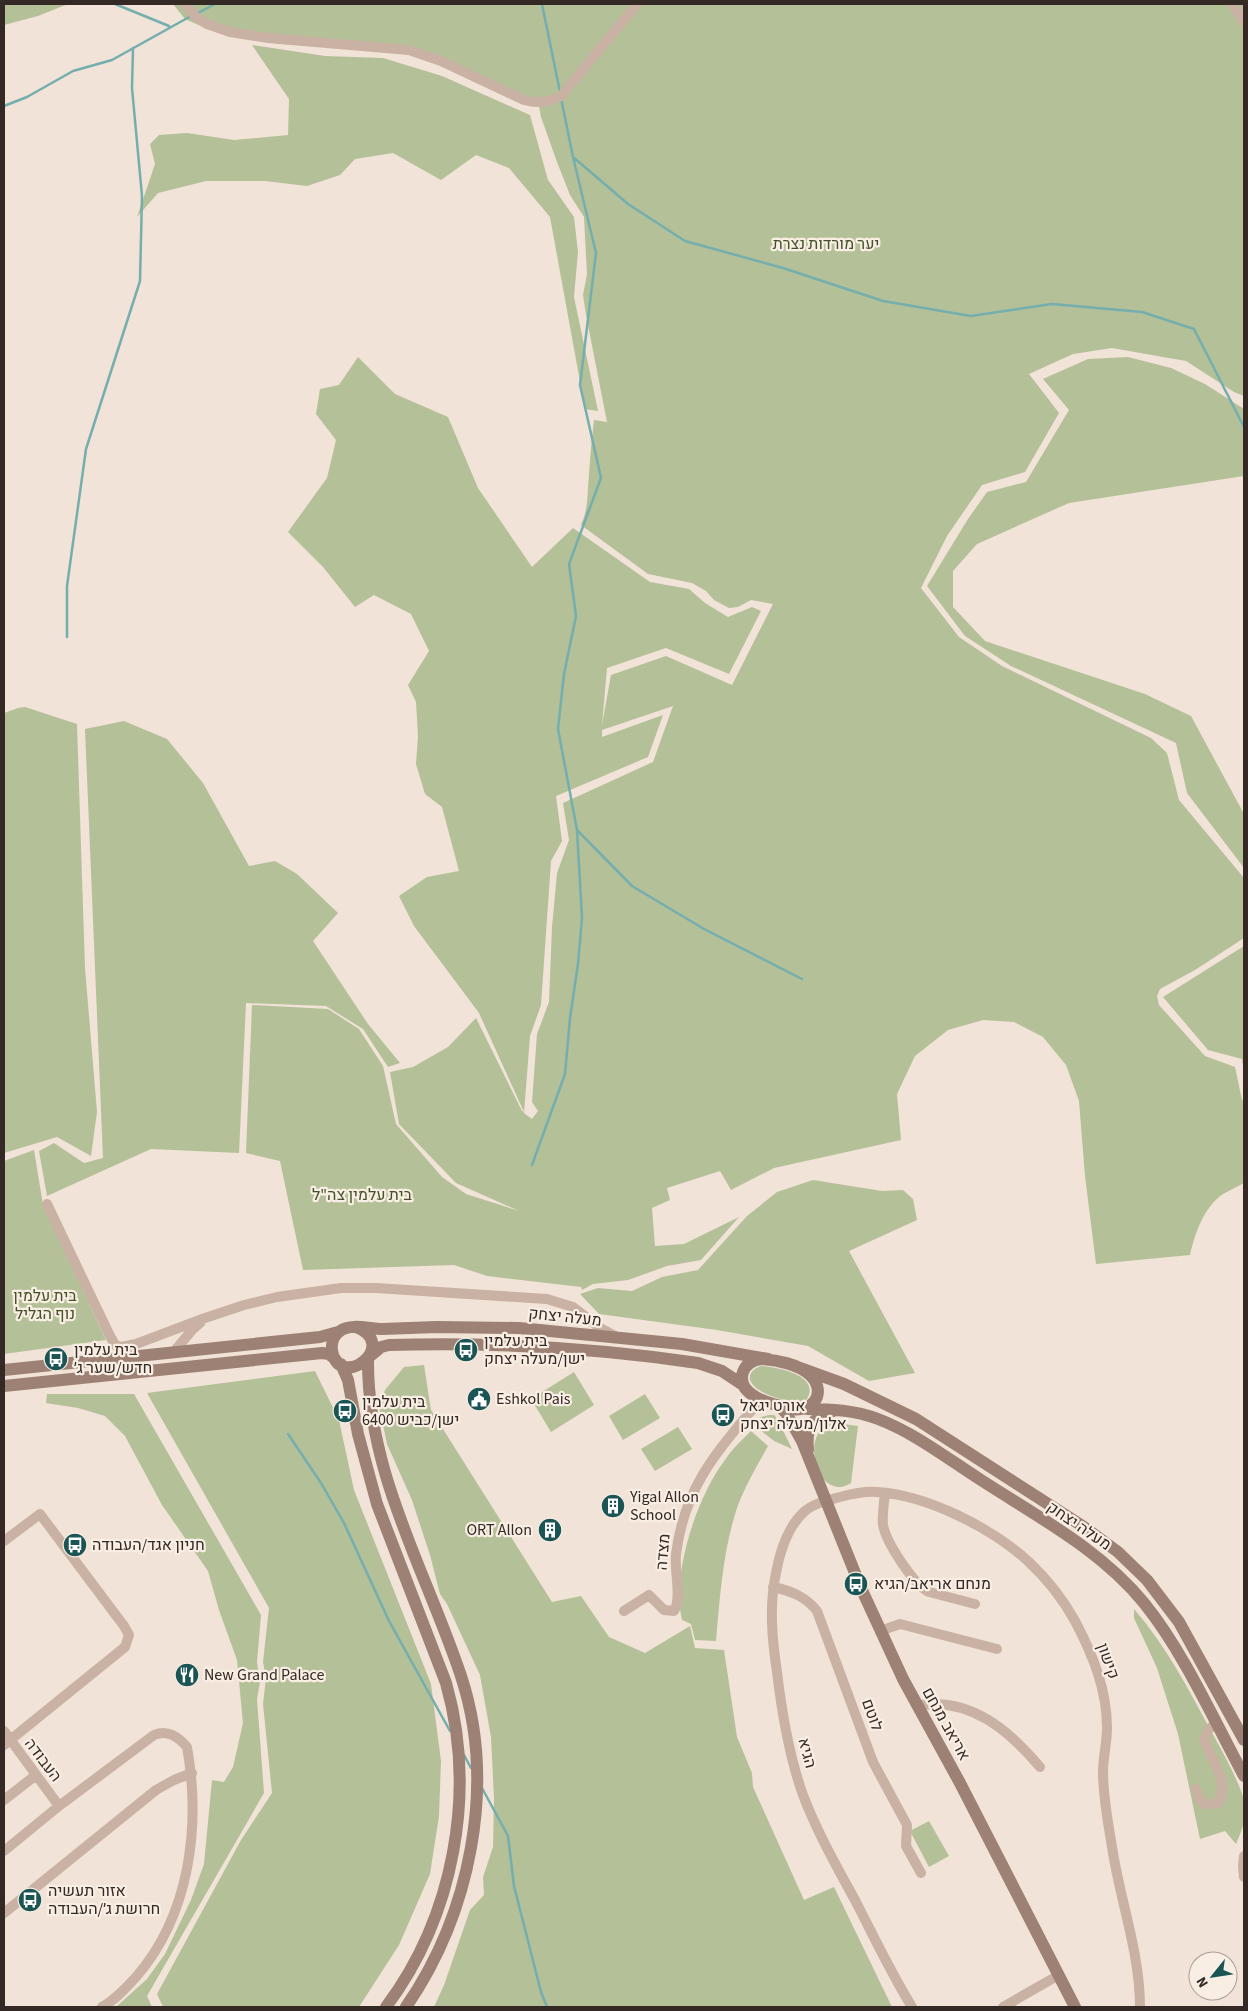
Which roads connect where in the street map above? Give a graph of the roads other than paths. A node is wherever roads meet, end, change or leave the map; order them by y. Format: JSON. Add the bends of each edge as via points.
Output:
{"nodes":[{"id":1,"x":185,"y":4,"type":"edge"},
{"id":2,"x":637,"y":4,"type":"edge"},
{"id":3,"x":1232,"y":4,"type":"edge"},
{"id":4,"x":1244,"y":22,"type":"edge"},
{"id":5,"x":47,"y":1204,"type":"dead end"},
{"id":6,"x":208,"y":1317,"type":"junction"},
{"id":7,"x":356,"y":1327,"type":"junction"},
{"id":8,"x":338,"y":1332,"type":"junction"},
{"id":9,"x":620,"y":1338,"type":"junction"},
{"id":10,"x":173,"y":1353,"type":"junction"},
{"id":11,"x":369,"y":1358,"type":"junction"},
{"id":12,"x":768,"y":1360,"type":"junction"},
{"id":13,"x":338,"y":1362,"type":"junction"},
{"id":14,"x":4,"y":1366,"type":"edge"},
{"id":15,"x":28,"y":1367,"type":"junction"},
{"id":16,"x":800,"y":1368,"type":"junction"},
{"id":17,"x":4,"y":1370,"type":"edge"},
{"id":18,"x":4,"y":1386,"type":"edge"},
{"id":19,"x":745,"y":1388,"type":"junction"},
{"id":20,"x":774,"y":1404,"type":"junction"},
{"id":21,"x":805,"y":1409,"type":"junction"},
{"id":22,"x":839,"y":1410,"type":"junction"},
{"id":23,"x":742,"y":1421,"type":"junction"},
{"id":24,"x":806,"y":1454,"type":"junction"},
{"id":25,"x":885,"y":1493,"type":"junction"},
{"id":26,"x":826,"y":1500,"type":"junction"},
{"id":27,"x":4,"y":1541,"type":"edge"},
{"id":28,"x":773,"y":1587,"type":"junction"},
{"id":29,"x":975,"y":1604,"type":"dead end"},
{"id":30,"x":624,"y":1611,"type":"dead end"},
{"id":31,"x":880,"y":1631,"type":"junction"},
{"id":32,"x":997,"y":1649,"type":"dead end"},
{"id":33,"x":916,"y":1705,"type":"junction"},
{"id":34,"x":1216,"y":1723,"type":"junction"},
{"id":35,"x":6,"y":1739,"type":"edge"},
{"id":36,"x":1244,"y":1740,"type":"edge"},
{"id":37,"x":1040,"y":1767,"type":"dead end"},
{"id":38,"x":192,"y":1773,"type":"junction"},
{"id":39,"x":36,"y":1774,"type":"junction"},
{"id":40,"x":1244,"y":1776,"type":"edge"},
{"id":41,"x":1197,"y":1791,"type":"dead end"},
{"id":42,"x":4,"y":1800,"type":"edge"},
{"id":43,"x":59,"y":1806,"type":"junction"},
{"id":44,"x":4,"y":1851,"type":"edge"},
{"id":45,"x":1244,"y":1856,"type":"edge"},
{"id":46,"x":921,"y":1873,"type":"dead end"},
{"id":47,"x":1244,"y":1877,"type":"edge"},
{"id":48,"x":4,"y":1913,"type":"edge"},
{"id":49,"x":1059,"y":1975,"type":"junction"},
{"id":50,"x":102,"y":2007,"type":"edge"},
{"id":51,"x":386,"y":2007,"type":"edge"},
{"id":52,"x":406,"y":2007,"type":"edge"},
{"id":53,"x":912,"y":2007,"type":"edge"},
{"id":54,"x":1003,"y":2007,"type":"edge"},
{"id":55,"x":1075,"y":2007,"type":"edge"},
{"id":56,"x":1140,"y":2007,"type":"edge"}],
"edges":[{"from":1,"to":2,"type":"street","via":[[207,24],[230,32],[409,50],[441,60],[524,100],[544,103],[561,96]]},
{"from":3,"to":4,"type":"street"},
{"from":5,"to":6,"type":"street","via":[[114,1344],[121,1347],[136,1344]]},
{"from":6,"to":9,"type":"street","via":[[277,1297],[341,1288],[412,1289],[560,1302]]},
{"from":6,"to":10,"type":"street"},
{"from":7,"to":8,"type":"main road"},
{"from":7,"to":9,"type":"main road","name":"מעלה יצחק","via":[[511,1328]]},
{"from":7,"to":11,"type":"main road","via":[[370,1339],[372,1350]]},
{"from":8,"to":10,"type":"main road","via":[[320,1337]]},
{"from":8,"to":13,"type":"main road","via":[[332,1342]]},
{"from":9,"to":12,"type":"main road","name":"מעלה יצחק","via":[[682,1344]]},
{"from":10,"to":15,"type":"main road"},
{"from":11,"to":13,"type":"main road","via":[[364,1364],[352,1367]]},
{"from":11,"to":19,"type":"main road","name":"מעלה יצחק","via":[[381,1347],[389,1345],[518,1345],[698,1363],[722,1372]]},
{"from":11,"to":52,"type":"main road","via":[[368,1394],[374,1431],[402,1526],[462,1678],[476,1773],[472,1839],[460,1895],[439,1951]]},
{"from":12,"to":16,"type":"main road","name":"מעלה יצחק"},
{"from":12,"to":19,"type":"main road","via":[[755,1360],[746,1367],[742,1377]]},
{"from":13,"to":18,"type":"main road","via":[[329,1354],[322,1353]]},
{"from":13,"to":51,"type":"main road","via":[[348,1380],[358,1434],[377,1504],[447,1689],[458,1758],[458,1820],[444,1890],[418,1955]]},
{"from":14,"to":15,"type":"main road"},
{"from":15,"to":17,"type":"main road"},
{"from":16,"to":21,"type":"main road","via":[[810,1375],[817,1390],[816,1400]]},
{"from":16,"to":36,"type":"main road","name":"מעלה יצחק","via":[[852,1387],[916,1419],[1118,1552],[1147,1580],[1179,1622]]},
{"from":19,"to":20,"type":"main road","name":"מעלה יצחק","via":[[756,1397]]},
{"from":19,"to":23,"type":"street","name":"מצדה","via":[[749,1406]]},
{"from":20,"to":21,"type":"main road","name":"מעלה יצחק"},
{"from":20,"to":23,"type":"street","name":"מצדה","via":[[757,1406]]},
{"from":20,"to":24,"type":"main road","via":[[786,1413]]},
{"from":21,"to":22,"type":"main road","name":"מעלה יצחק"},
{"from":21,"to":24,"type":"main road","via":[[800,1423]]},
{"from":22,"to":24,"type":"main road","via":[[824,1414],[812,1423],[808,1429]]},
{"from":22,"to":34,"type":"main road","name":"מעלה יצחק","via":[[880,1420],[908,1434],[1108,1565],[1134,1591],[1165,1631]]},
{"from":23,"to":30,"type":"street","name":"מצדה","via":[[709,1463],[688,1501],[675,1557],[677,1602],[674,1611],[664,1610],[649,1595]]},
{"from":24,"to":26,"type":"main road","name":"אריאב מנחם"},
{"from":25,"to":26,"type":"street","name":"קישון","via":[[864,1492]]},
{"from":25,"to":29,"type":"street","via":[[884,1531],[912,1578],[929,1592]]},
{"from":25,"to":56,"type":"street","name":"קישון","via":[[948,1512],[1012,1548],[1054,1590],[1085,1641],[1106,1706],[1103,1777],[1114,1864],[1138,1978]]},
{"from":26,"to":28,"type":"street","name":"הגיא","via":[[807,1510],[794,1525],[780,1555]]},
{"from":26,"to":31,"type":"main road","name":"אריאב מנחם"},
{"from":27,"to":35,"type":"street","via":[[40,1514],[129,1635],[125,1647]]},
{"from":28,"to":46,"type":"street","name":"לוטם","via":[[797,1594],[817,1611],[873,1762],[907,1825],[906,1846]]},
{"from":28,"to":53,"type":"street","name":"הגיא","via":[[772,1634],[781,1703],[803,1795],[828,1850]]},
{"from":31,"to":32,"type":"street","via":[[900,1624]]},
{"from":31,"to":33,"type":"main road","name":"אריאב מנחם"},
{"from":33,"to":37,"type":"street","via":[[947,1704],[985,1718],[1015,1739]]},
{"from":33,"to":49,"type":"main road","name":"אריאב מנחם"},
{"from":34,"to":40,"type":"main road","name":"מעלה יצחק"},
{"from":34,"to":41,"type":"street","via":[[1208,1729],[1204,1739],[1219,1774],[1222,1798],[1217,1804],[1205,1804]]},
{"from":35,"to":39,"type":"street","name":"העבודה"},
{"from":38,"to":43,"type":"street","via":[[187,1747],[170,1734],[161,1732]]},
{"from":38,"to":48,"type":"street","via":[[156,1790]]},
{"from":38,"to":50,"type":"street","via":[[190,1855],[185,1884],[175,1912],[145,1966]]},
{"from":39,"to":42,"type":"street"},
{"from":39,"to":43,"type":"street","name":"העבודה"},
{"from":43,"to":44,"type":"street"},
{"from":45,"to":47,"type":"street"},
{"from":49,"to":54,"type":"street"},
{"from":49,"to":55,"type":"main road","name":"אריאב מנחם"}]}
